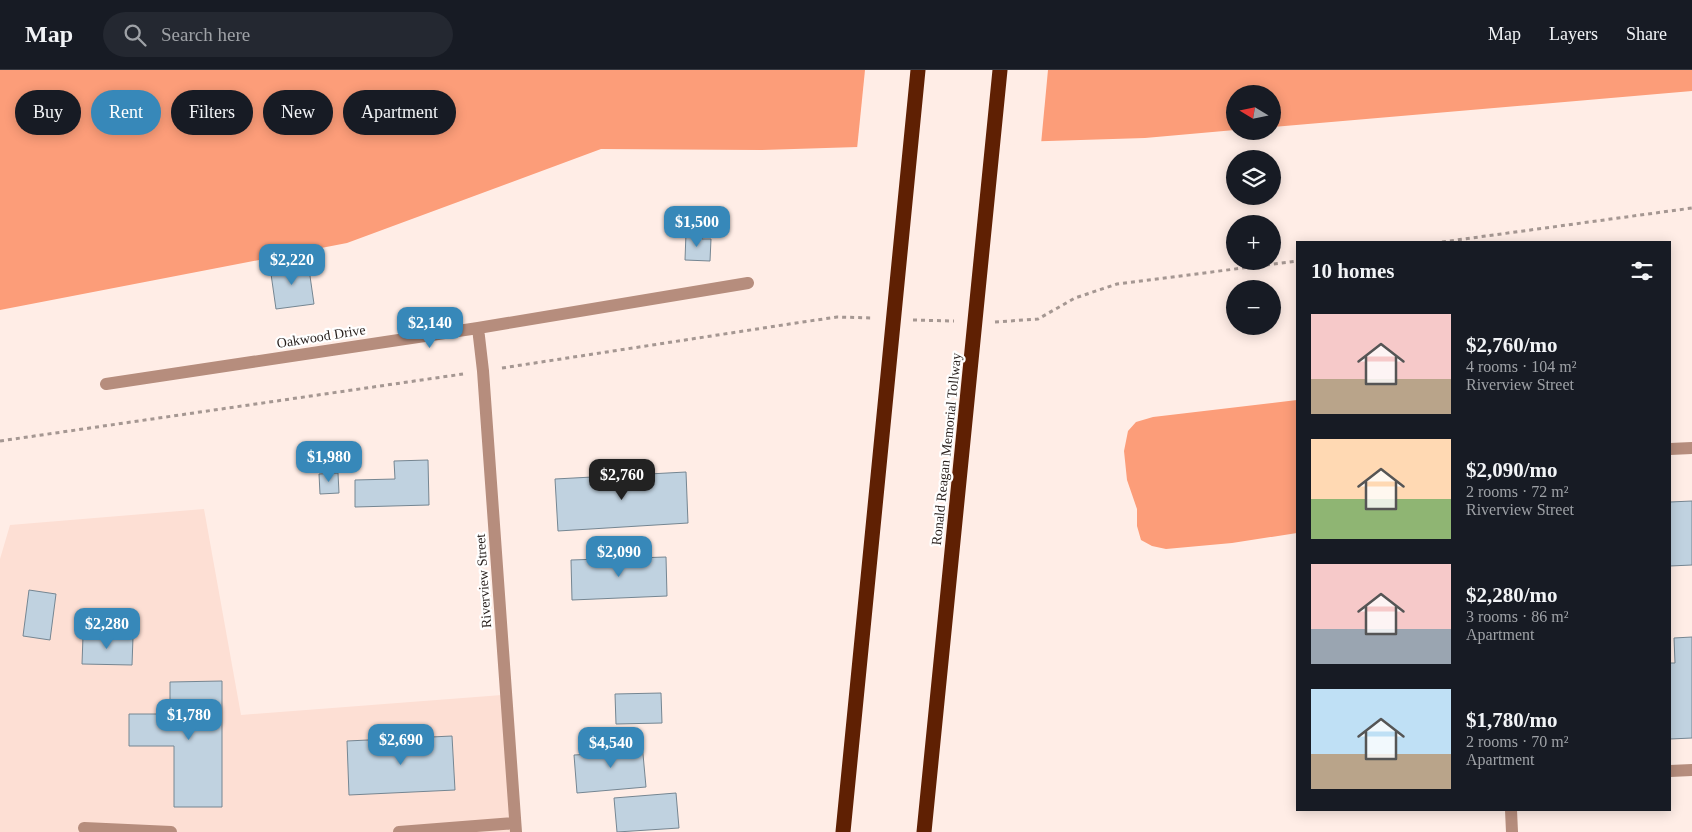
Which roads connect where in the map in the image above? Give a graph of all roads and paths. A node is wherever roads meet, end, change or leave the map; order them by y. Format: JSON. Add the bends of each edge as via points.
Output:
{"nodes":[{"id":1,"x":918,"y":70,"type":"edge"},
{"id":2,"x":1000,"y":70,"type":"edge"},
{"id":3,"x":1692,"y":208,"type":"edge"},
{"id":4,"x":1449,"y":241,"type":"edge"},
{"id":5,"x":748,"y":283,"type":"dead end"},
{"id":6,"x":478,"y":328,"type":"junction"},
{"id":7,"x":464,"y":374,"type":"dead end"},
{"id":8,"x":106,"y":384,"type":"dead end"},
{"id":9,"x":0,"y":441,"type":"edge"},
{"id":10,"x":1692,"y":448,"type":"edge"},
{"id":11,"x":1671,"y":450,"type":"edge"},
{"id":12,"x":1692,"y":770,"type":"edge"},
{"id":13,"x":1671,"y":771,"type":"edge"},
{"id":14,"x":1511,"y":811,"type":"edge"},
{"id":15,"x":84,"y":828,"type":"dead end"},
{"id":16,"x":515,"y":828,"type":"edge"},
{"id":17,"x":171,"y":832,"type":"edge"},
{"id":18,"x":399,"y":832,"type":"edge"},
{"id":19,"x":843,"y":832,"type":"edge"},
{"id":20,"x":924,"y":832,"type":"edge"},
{"id":21,"x":1512,"y":832,"type":"edge"}],
"edges":[{"from":1,"to":19,"type":"highway"},
{"from":2,"to":20,"type":"highway","name":"Ronald Reagan Memorial Tollway"},
{"from":3,"to":4,"type":"path"},
{"from":5,"to":6,"type":"street","name":"Oakwood Drive"},
{"from":6,"to":8,"type":"street","name":"Oakwood Drive"},
{"from":6,"to":16,"type":"street","name":"Riverview Street"},
{"from":7,"to":9,"type":"path"},
{"from":10,"to":11,"type":"street"},
{"from":12,"to":13,"type":"street"},
{"from":14,"to":21,"type":"street"},
{"from":15,"to":17,"type":"street"},
{"from":16,"to":18,"type":"street"}]}
